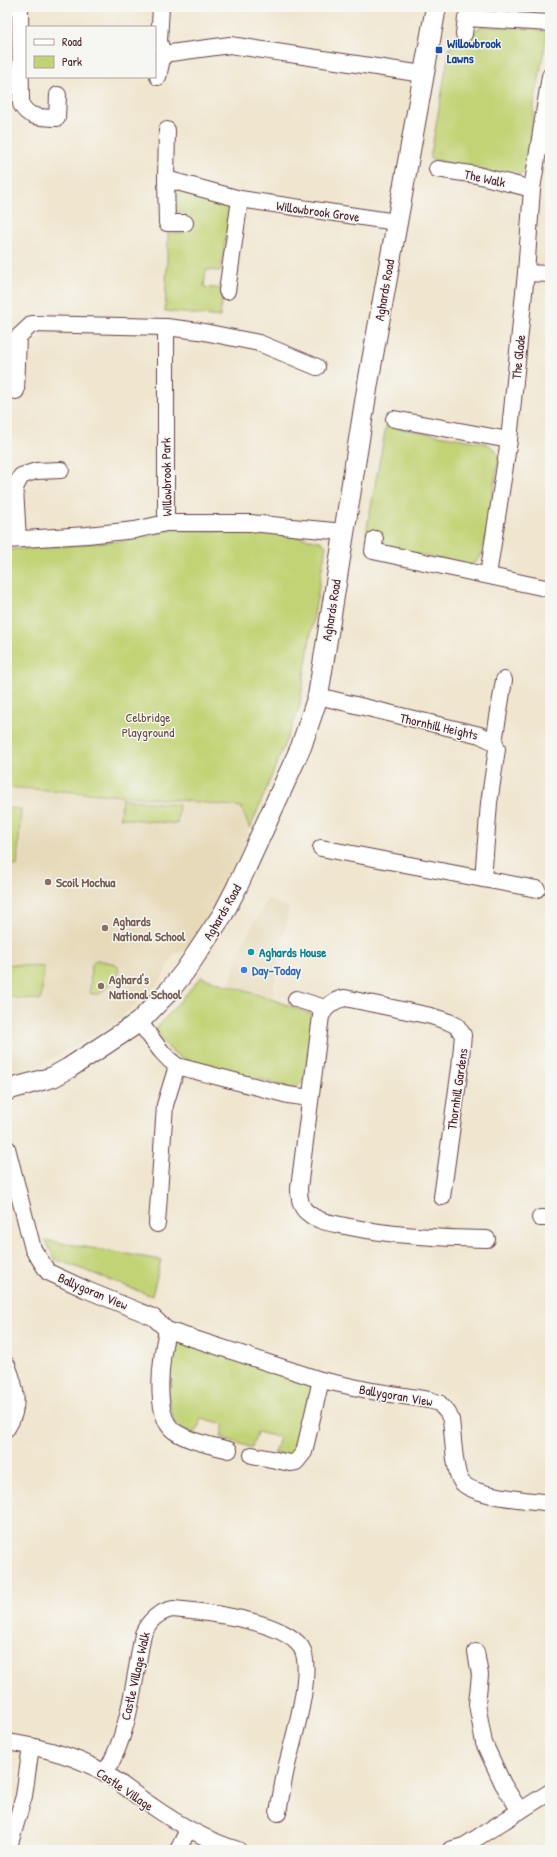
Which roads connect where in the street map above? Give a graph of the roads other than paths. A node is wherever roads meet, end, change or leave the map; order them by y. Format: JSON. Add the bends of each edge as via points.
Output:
{"nodes":[{"id":1,"x":20,"y":7,"type":"edge"},
{"id":2,"x":161,"y":7,"type":"edge"},
{"id":3,"x":436,"y":7,"type":"edge"},
{"id":4,"x":550,"y":23,"type":"edge"},
{"id":5,"x":464,"y":34,"type":"dead end"},
{"id":6,"x":163,"y":54,"type":"junction"},
{"id":7,"x":423,"y":74,"type":"junction"},
{"id":8,"x":550,"y":76,"type":"edge"},
{"id":9,"x":158,"y":77,"type":"dead end"},
{"id":10,"x":58,"y":95,"type":"dead end"},
{"id":11,"x":167,"y":130,"type":"dead end"},
{"id":12,"x":437,"y":168,"type":"dead end"},
{"id":13,"x":166,"y":179,"type":"junction"},
{"id":14,"x":532,"y":188,"type":"junction"},
{"id":15,"x":240,"y":199,"type":"junction"},
{"id":16,"x":396,"y":222,"type":"junction"},
{"id":17,"x":185,"y":223,"type":"dead end"},
{"id":18,"x":526,"y":273,"type":"junction"},
{"id":19,"x":550,"y":274,"type":"edge"},
{"id":20,"x":227,"y":290,"type":"dead end"},
{"id":21,"x":166,"y":327,"type":"junction"},
{"id":22,"x":317,"y":367,"type":"dead end"},
{"id":23,"x":16,"y":391,"type":"dead end"},
{"id":24,"x":394,"y":419,"type":"dead end"},
{"id":25,"x":509,"y":440,"type":"junction"},
{"id":26,"x":61,"y":470,"type":"dead end"},
{"id":27,"x":166,"y":523,"type":"junction"},
{"id":28,"x":344,"y":532,"type":"junction"},
{"id":29,"x":12,"y":539,"type":"edge"},
{"id":30,"x":375,"y":539,"type":"dead end"},
{"id":31,"x":488,"y":575,"type":"junction"},
{"id":32,"x":550,"y":589,"type":"edge"},
{"id":33,"x":504,"y":680,"type":"dead end"},
{"id":34,"x":318,"y":696,"type":"junction"},
{"id":35,"x":494,"y":742,"type":"junction"},
{"id":36,"x":320,"y":848,"type":"dead end"},
{"id":37,"x":483,"y":879,"type":"junction"},
{"id":38,"x":537,"y":888,"type":"dead end"},
{"id":39,"x":296,"y":999,"type":"dead end"},
{"id":40,"x":325,"y":1008,"type":"junction"},
{"id":41,"x":139,"y":1022,"type":"junction"},
{"id":42,"x":177,"y":1066,"type":"junction"},
{"id":43,"x":7,"y":1090,"type":"edge"},
{"id":44,"x":310,"y":1098,"type":"junction"},
{"id":45,"x":7,"y":1148,"type":"edge"},
{"id":46,"x":442,"y":1196,"type":"dead end"},
{"id":47,"x":156,"y":1224,"type":"dead end"},
{"id":48,"x":487,"y":1239,"type":"dead end"},
{"id":49,"x":167,"y":1330,"type":"junction"},
{"id":50,"x":7,"y":1365,"type":"edge"},
{"id":51,"x":321,"y":1380,"type":"junction"},
{"id":52,"x":7,"y":1428,"type":"edge"},
{"id":53,"x":229,"y":1450,"type":"dead end"},
{"id":54,"x":252,"y":1456,"type":"dead end"},
{"id":55,"x":550,"y":1503,"type":"edge"},
{"id":56,"x":476,"y":1652,"type":"dead end"},
{"id":57,"x":7,"y":1742,"type":"edge"},
{"id":58,"x":31,"y":1746,"type":"junction"},
{"id":59,"x":105,"y":1773,"type":"junction"},
{"id":60,"x":550,"y":1792,"type":"edge"},
{"id":61,"x":520,"y":1811,"type":"junction"},
{"id":62,"x":278,"y":1813,"type":"dead end"},
{"id":63,"x":188,"y":1830,"type":"junction"},
{"id":64,"x":460,"y":1849,"type":"edge"},
{"id":65,"x":8,"y":1850,"type":"edge"},
{"id":66,"x":178,"y":1850,"type":"edge"},
{"id":67,"x":238,"y":1850,"type":"edge"}],
"edges":[{"from":1,"to":10,"type":"street","via":[[23,110],[36,117],[57,118]]},
{"from":2,"to":6,"type":"street","via":[[159,41]]},
{"from":3,"to":7,"type":"street","name":"Aghards Road"},
{"from":4,"to":5,"type":"street","via":[[466,18]]},
{"from":6,"to":7,"type":"street","via":[[230,45]]},
{"from":6,"to":9,"type":"street"},
{"from":7,"to":16,"type":"street","name":"Aghards Road"},
{"from":8,"to":14,"type":"street"},
{"from":11,"to":13,"type":"street"},
{"from":12,"to":14,"type":"street","name":"The Walk"},
{"from":13,"to":15,"type":"street","name":"Willowbrook Grove"},
{"from":13,"to":17,"type":"street","via":[[167,223]]},
{"from":14,"to":18,"type":"street"},
{"from":15,"to":16,"type":"street","name":"Willowbrook Grove"},
{"from":15,"to":20,"type":"street"},
{"from":16,"to":28,"type":"street","name":"Aghards Road"},
{"from":18,"to":19,"type":"street"},
{"from":18,"to":25,"type":"street","name":"The Glade"},
{"from":21,"to":22,"type":"street","via":[[259,343]]},
{"from":21,"to":23,"type":"street","via":[[32,324],[18,337]]},
{"from":21,"to":27,"type":"street","name":"Willowbrook Park"},
{"from":24,"to":25,"type":"street"},
{"from":25,"to":31,"type":"street","name":"The Glade"},
{"from":26,"to":29,"type":"street","via":[[36,471],[21,476],[15,488]]},
{"from":27,"to":28,"type":"street","name":"Willowbrook Park","via":[[250,523]]},
{"from":27,"to":29,"type":"street","via":[[135,530]]},
{"from":28,"to":34,"type":"street","name":"Aghards Road"},
{"from":30,"to":31,"type":"street","via":[[373,551]]},
{"from":31,"to":32,"type":"street"},
{"from":33,"to":35,"type":"street"},
{"from":34,"to":35,"type":"street","name":"Thornhill Heights","via":[[480,735]]},
{"from":34,"to":41,"type":"street","name":"Aghards Road","via":[[290,774],[222,914],[185,971]]},
{"from":35,"to":37,"type":"street","name":"Thornhill Heights","via":[[497,749],[489,803]]},
{"from":36,"to":37,"type":"street"},
{"from":37,"to":38,"type":"street"},
{"from":39,"to":40,"type":"street"},
{"from":40,"to":44,"type":"street"},
{"from":40,"to":46,"type":"street","name":"Thornhill Gardens","via":[[338,999],[345,998],[449,1022],[457,1026],[463,1035]]},
{"from":41,"to":42,"type":"street","via":[[164,1055]]},
{"from":41,"to":43,"type":"street","name":"Aghards Road","via":[[53,1077]]},
{"from":42,"to":44,"type":"street","via":[[288,1095]]},
{"from":42,"to":47,"type":"street","via":[[165,1105]]},
{"from":44,"to":48,"type":"street","via":[[299,1188],[299,1197],[306,1212],[320,1220],[369,1231],[427,1238]]},
{"from":45,"to":49,"type":"street","name":"Ballygoran View","via":[[33,1249],[48,1272],[153,1317]]},
{"from":49,"to":51,"type":"street","name":"Ballygoran View"},
{"from":49,"to":53,"type":"street","via":[[160,1388],[164,1414],[173,1430],[194,1440]]},
{"from":50,"to":52,"type":"street","via":[[16,1392],[17,1405],[14,1417]]},
{"from":51,"to":54,"type":"street","via":[[304,1452],[296,1462],[290,1464]]},
{"from":51,"to":55,"type":"street","name":"Ballygoran View","via":[[439,1403],[448,1412],[451,1420],[457,1472],[466,1487],[489,1494]]},
{"from":56,"to":61,"type":"street","via":[[480,1676],[477,1704],[484,1743],[503,1784]]},
{"from":57,"to":58,"type":"street","name":"Castle Village"},
{"from":58,"to":59,"type":"street","name":"Castle Village","via":[[64,1754]]},
{"from":58,"to":65,"type":"street","via":[[24,1796]]},
{"from":59,"to":62,"type":"street","name":"Castle Village Walk","via":[[122,1736],[143,1634],[155,1616],[173,1609],[251,1621],[281,1631],[294,1639],[305,1656],[306,1674],[300,1715]]},
{"from":59,"to":63,"type":"street","name":"Castle Village"},
{"from":60,"to":61,"type":"street"},
{"from":61,"to":64,"type":"street"},
{"from":63,"to":66,"type":"street"},
{"from":63,"to":67,"type":"street","name":"Castle Village"}]}
